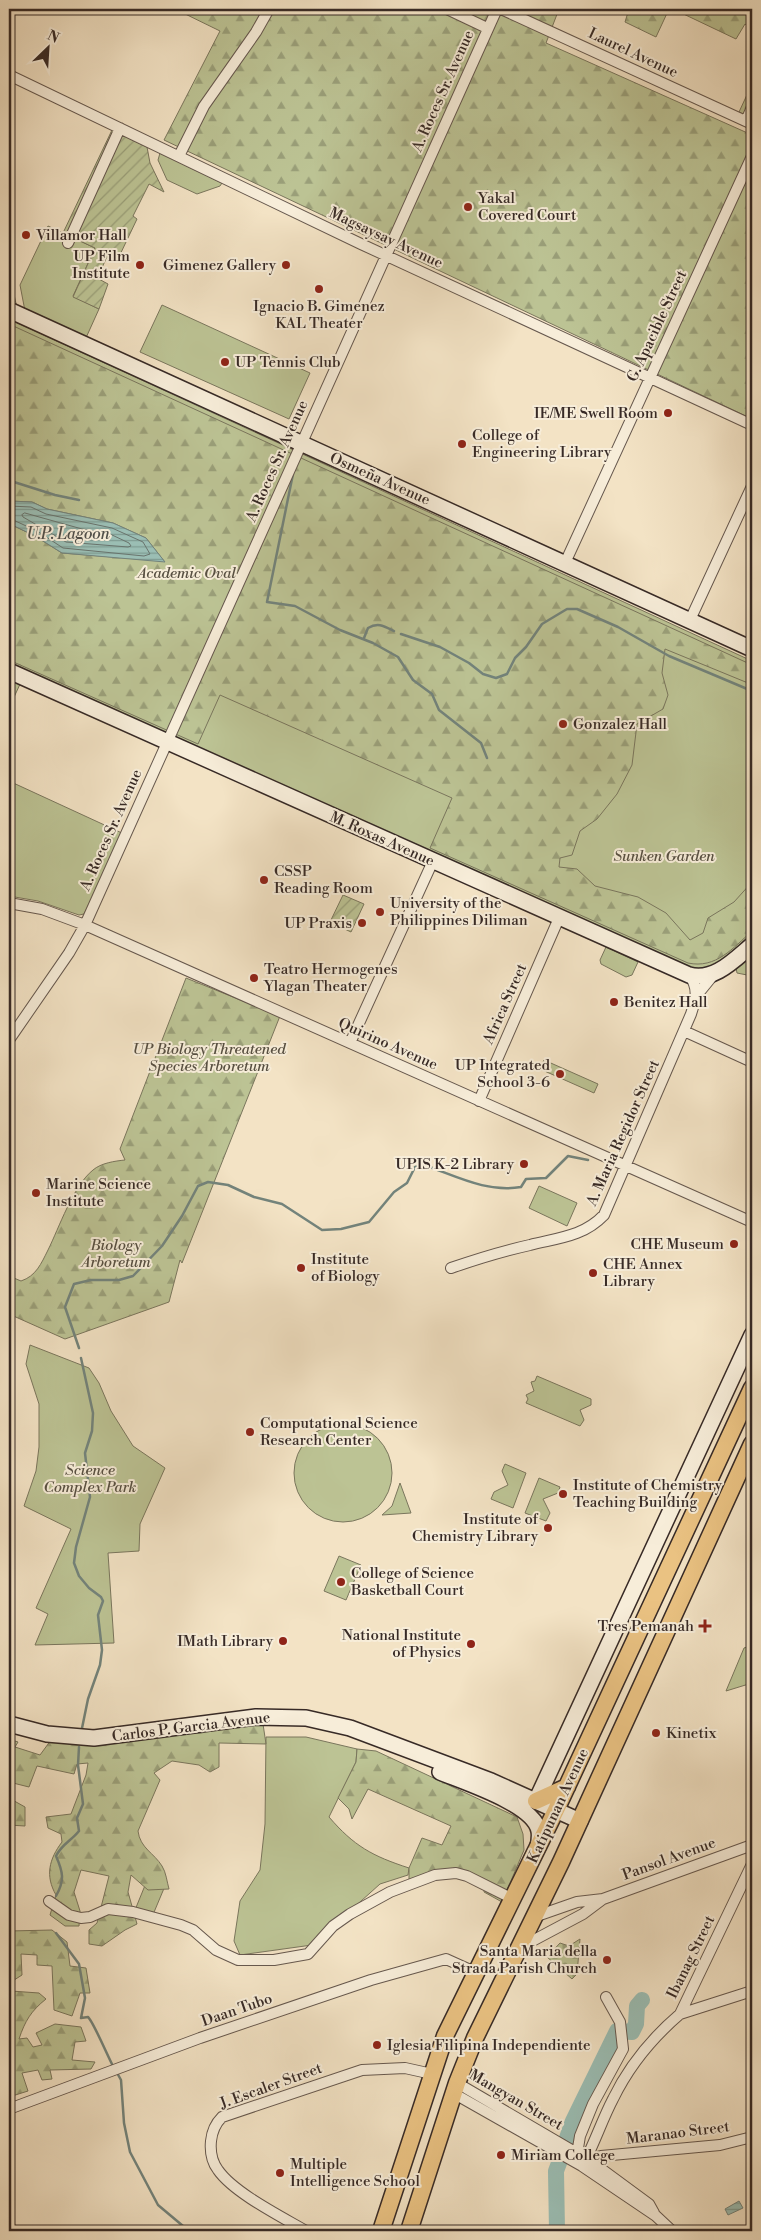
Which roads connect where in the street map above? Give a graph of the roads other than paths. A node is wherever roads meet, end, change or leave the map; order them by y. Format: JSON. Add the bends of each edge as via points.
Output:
{"nodes":[{"id":1,"x":269,"y":9,"type":"edge"},
{"id":2,"x":447,"y":9,"type":"edge"},
{"id":3,"x":497,"y":9,"type":"edge"},
{"id":4,"x":501,"y":9,"type":"edge"},
{"id":5,"x":487,"y":28,"type":"junction"},
{"id":6,"x":9,"y":75,"type":"edge"},
{"id":7,"x":752,"y":107,"type":"edge"},
{"id":8,"x":749,"y":123,"type":"edge"},
{"id":9,"x":120,"y":128,"type":"junction"},
{"id":10,"x":179,"y":156,"type":"junction"},
{"id":11,"x":752,"y":156,"type":"edge"},
{"id":12,"x":68,"y":242,"type":"dead end"},
{"id":13,"x":387,"y":255,"type":"junction"},
{"id":14,"x":9,"y":310,"type":"edge"},
{"id":15,"x":650,"y":377,"type":"junction"},
{"id":16,"x":752,"y":425,"type":"edge"},
{"id":17,"x":302,"y":443,"type":"junction"},
{"id":18,"x":752,"y":486,"type":"edge"},
{"id":19,"x":565,"y":563,"type":"junction"},
{"id":20,"x":690,"y":620,"type":"junction"},
{"id":21,"x":752,"y":649,"type":"edge"},
{"id":22,"x":9,"y":671,"type":"edge"},
{"id":23,"x":167,"y":742,"type":"junction"},
{"id":24,"x":432,"y":861,"type":"junction"},
{"id":25,"x":9,"y":903,"type":"edge"},
{"id":26,"x":559,"y":918,"type":"junction"},
{"id":27,"x":85,"y":925,"type":"junction"},
{"id":28,"x":752,"y":945,"type":"edge"},
{"id":29,"x":715,"y":973,"type":"junction"},
{"id":30,"x":688,"y":975,"type":"junction"},
{"id":31,"x":697,"y":995,"type":"junction"},
{"id":32,"x":684,"y":1031,"type":"junction"},
{"id":33,"x":9,"y":1040,"type":"edge"},
{"id":34,"x":350,"y":1043,"type":"junction"},
{"id":35,"x":752,"y":1062,"type":"edge"},
{"id":36,"x":479,"y":1101,"type":"junction"},
{"id":37,"x":626,"y":1166,"type":"junction"},
{"id":38,"x":752,"y":1222,"type":"edge"},
{"id":39,"x":451,"y":1268,"type":"dead end"},
{"id":40,"x":752,"y":1335,"type":"edge"},
{"id":41,"x":752,"y":1388,"type":"edge"},
{"id":42,"x":752,"y":1444,"type":"edge"},
{"id":43,"x":721,"y":1455,"type":"junction"},
{"id":44,"x":742,"y":1466,"type":"junction"},
{"id":45,"x":624,"y":1664,"type":"junction"},
{"id":46,"x":645,"y":1676,"type":"junction"},
{"id":47,"x":9,"y":1724,"type":"edge"},
{"id":48,"x":400,"y":1749,"type":"junction"},
{"id":49,"x":567,"y":1787,"type":"junction"},
{"id":50,"x":536,"y":1801,"type":"junction"},
{"id":51,"x":554,"y":1814,"type":"junction"},
{"id":52,"x":580,"y":1821,"type":"junction"},
{"id":53,"x":749,"y":1846,"type":"edge"},
{"id":54,"x":538,"y":1847,"type":"junction"},
{"id":55,"x":752,"y":1864,"type":"edge"},
{"id":56,"x":513,"y":1899,"type":"junction"},
{"id":57,"x":603,"y":1899,"type":"junction"},
{"id":58,"x":49,"y":1901,"type":"dead end"},
{"id":59,"x":533,"y":1918,"type":"junction"},
{"id":60,"x":519,"y":1948,"type":"junction"},
{"id":61,"x":477,"y":1973,"type":"junction"},
{"id":62,"x":752,"y":1991,"type":"edge"},
{"id":63,"x":606,"y":1997,"type":"dead end"},
{"id":64,"x":491,"y":2006,"type":"junction"},
{"id":65,"x":680,"y":2014,"type":"junction"},
{"id":66,"x":432,"y":2074,"type":"junction"},
{"id":67,"x":455,"y":2088,"type":"junction"},
{"id":68,"x":9,"y":2110,"type":"edge"},
{"id":69,"x":752,"y":2137,"type":"edge"},
{"id":70,"x":581,"y":2160,"type":"junction"},
{"id":71,"x":9,"y":2228,"type":"edge"},
{"id":72,"x":15,"y":2231,"type":"edge"},
{"id":73,"x":306,"y":2231,"type":"edge"},
{"id":74,"x":381,"y":2231,"type":"edge"},
{"id":75,"x":409,"y":2231,"type":"edge"},
{"id":76,"x":672,"y":2231,"type":"edge"}],
"edges":[{"from":1,"to":10,"type":"street","via":[[204,106]]},
{"from":2,"to":5,"type":"street"},
{"from":3,"to":5,"type":"street","name":"A. Roces Sr. Avenue"},
{"from":4,"to":8,"type":"street","name":"Laurel Avenue"},
{"from":5,"to":13,"type":"street","name":"A. Roces Sr. Avenue"},
{"from":6,"to":9,"type":"street","name":"Magsaysay Avenue"},
{"from":7,"to":8,"type":"street"},
{"from":9,"to":10,"type":"street","name":"Magsaysay Avenue"},
{"from":9,"to":12,"type":"street"},
{"from":10,"to":13,"type":"street","name":"Magsaysay Avenue"},
{"from":11,"to":15,"type":"street","name":"G. Apacible Street"},
{"from":13,"to":15,"type":"street","name":"Magsaysay Avenue"},
{"from":13,"to":17,"type":"street","name":"A. Roces Sr. Avenue"},
{"from":14,"to":17,"type":"street","name":"Osmeña Avenue"},
{"from":15,"to":16,"type":"street","name":"Magsaysay Avenue"},
{"from":15,"to":19,"type":"street","name":"G. Apacible Street"},
{"from":17,"to":19,"type":"street","name":"Osmeña Avenue"},
{"from":17,"to":23,"type":"street","name":"A. Roces Sr. Avenue"},
{"from":18,"to":20,"type":"street"},
{"from":19,"to":20,"type":"street","name":"Osmeña Avenue"},
{"from":20,"to":21,"type":"street","name":"Osmeña Avenue"},
{"from":22,"to":23,"type":"street","name":"M. Roxas Avenue"},
{"from":23,"to":24,"type":"street","name":"M. Roxas Avenue"},
{"from":23,"to":27,"type":"street","name":"A. Roces Sr. Avenue"},
{"from":24,"to":26,"type":"street","name":"M. Roxas Avenue"},
{"from":24,"to":34,"type":"street"},
{"from":25,"to":27,"type":"street","name":"Quirino Avenue","via":[[42,909]]},
{"from":26,"to":30,"type":"street","name":"M. Roxas Avenue"},
{"from":26,"to":36,"type":"street","name":"Africa Street"},
{"from":27,"to":33,"type":"street","name":"A. Roces Sr. Avenue","via":[[70,953]]},
{"from":27,"to":34,"type":"street","name":"Quirino Avenue"},
{"from":28,"to":29,"type":"street"},
{"from":29,"to":30,"type":"street","name":"M. Roxas Avenue","via":[[700,977]]},
{"from":29,"to":31,"type":"street","name":"A. Maria Regidor Street"},
{"from":30,"to":31,"type":"street","via":[[696,986]]},
{"from":31,"to":32,"type":"street","name":"A. Maria Regidor Street"},
{"from":32,"to":35,"type":"street"},
{"from":32,"to":37,"type":"street","name":"A. Maria Regidor Street"},
{"from":34,"to":36,"type":"street","name":"Quirino Avenue"},
{"from":36,"to":37,"type":"street","name":"Quirino Avenue"},
{"from":37,"to":38,"type":"street","name":"Quirino Avenue"},
{"from":37,"to":39,"type":"street","name":"A. Maria Regidor Street","via":[[604,1214],[584,1230],[573,1236]]},
{"from":40,"to":50,"type":"street","name":"Katipunan Avenue"},
{"from":41,"to":43,"type":"main road","name":"Katipunan Avenue"},
{"from":42,"to":44,"type":"main road","name":"Katipunan Avenue"},
{"from":43,"to":44,"type":"main road"},
{"from":43,"to":45,"type":"main road","name":"Katipunan Avenue"},
{"from":44,"to":46,"type":"main road","name":"Katipunan Avenue"},
{"from":45,"to":46,"type":"main road"},
{"from":45,"to":49,"type":"main road","name":"Katipunan Avenue"},
{"from":46,"to":52,"type":"main road","name":"Katipunan Avenue"},
{"from":47,"to":48,"type":"street","name":"Carlos P. Garcia Avenue","via":[[47,1734],[94,1738],[237,1718],[280,1716],[350,1728]]},
{"from":48,"to":50,"type":"street","name":"Carlos P. Garcia Avenue","via":[[474,1774]]},
{"from":48,"to":54,"type":"street","name":"Carlos P. Garcia Avenue","via":[[416,1762],[520,1808],[539,1831]]},
{"from":49,"to":50,"type":"main road"},
{"from":49,"to":51,"type":"main road","name":"Katipunan Avenue"},
{"from":50,"to":51,"type":"street","name":"Carlos P. Garcia Avenue"},
{"from":51,"to":52,"type":"street","name":"Carlos P. Garcia Avenue"},
{"from":51,"to":54,"type":"main road","name":"Katipunan Avenue"},
{"from":51,"to":64,"type":"main road","via":[[566,1820],[568,1829],[498,1972]]},
{"from":52,"to":59,"type":"main road","name":"Katipunan Avenue"},
{"from":53,"to":55,"type":"street","name":"Pansol Avenue"},
{"from":53,"to":57,"type":"street","name":"Pansol Avenue"},
{"from":54,"to":56,"type":"main road","name":"Katipunan Avenue"},
{"from":55,"to":65,"type":"street","name":"Ibanag Street"},
{"from":56,"to":58,"type":"street","via":[[462,1874],[435,1875],[390,1892],[350,1914],[333,1926],[308,1954],[274,1960],[238,1960],[216,1950],[194,1930],[133,1912],[108,1909],[81,1918],[69,1915]]},
{"from":56,"to":61,"type":"main road","name":"Katipunan Avenue"},
{"from":57,"to":59,"type":"street","name":"Pansol Avenue","via":[[577,1902]]},
{"from":57,"to":60,"type":"street","name":"Pansol Avenue","via":[[583,1914]]},
{"from":59,"to":60,"type":"main road","name":"Katipunan Avenue"},
{"from":60,"to":64,"type":"main road","name":"Katipunan Avenue"},
{"from":61,"to":66,"type":"main road","name":"Katipunan Avenue","via":[[445,2036]]},
{"from":61,"to":68,"type":"street","name":"Daan Tubo","via":[[446,1960],[390,1975],[200,2038]]},
{"from":62,"to":65,"type":"street"},
{"from":63,"to":70,"type":"street","via":[[620,2022],[623,2049],[593,2104],[580,2136]]},
{"from":64,"to":67,"type":"main road","name":"Katipunan Avenue"},
{"from":65,"to":70,"type":"street","name":"Ibanag Street","via":[[640,2054]]},
{"from":66,"to":73,"type":"street","name":"J. Escaler Street","via":[[405,2068],[362,2070],[230,2114],[217,2122],[211,2135],[210,2150],[219,2172],[266,2207]]},
{"from":66,"to":74,"type":"main road","name":"Katipunan Avenue"},
{"from":67,"to":70,"type":"street","name":"Mangyan Street"},
{"from":67,"to":75,"type":"main road","name":"Katipunan Avenue"},
{"from":69,"to":70,"type":"street","name":"Maranao Street","via":[[720,2145]]},
{"from":70,"to":76,"type":"street","name":"Mangyan Street"},
{"from":71,"to":72,"type":"street"}]}
